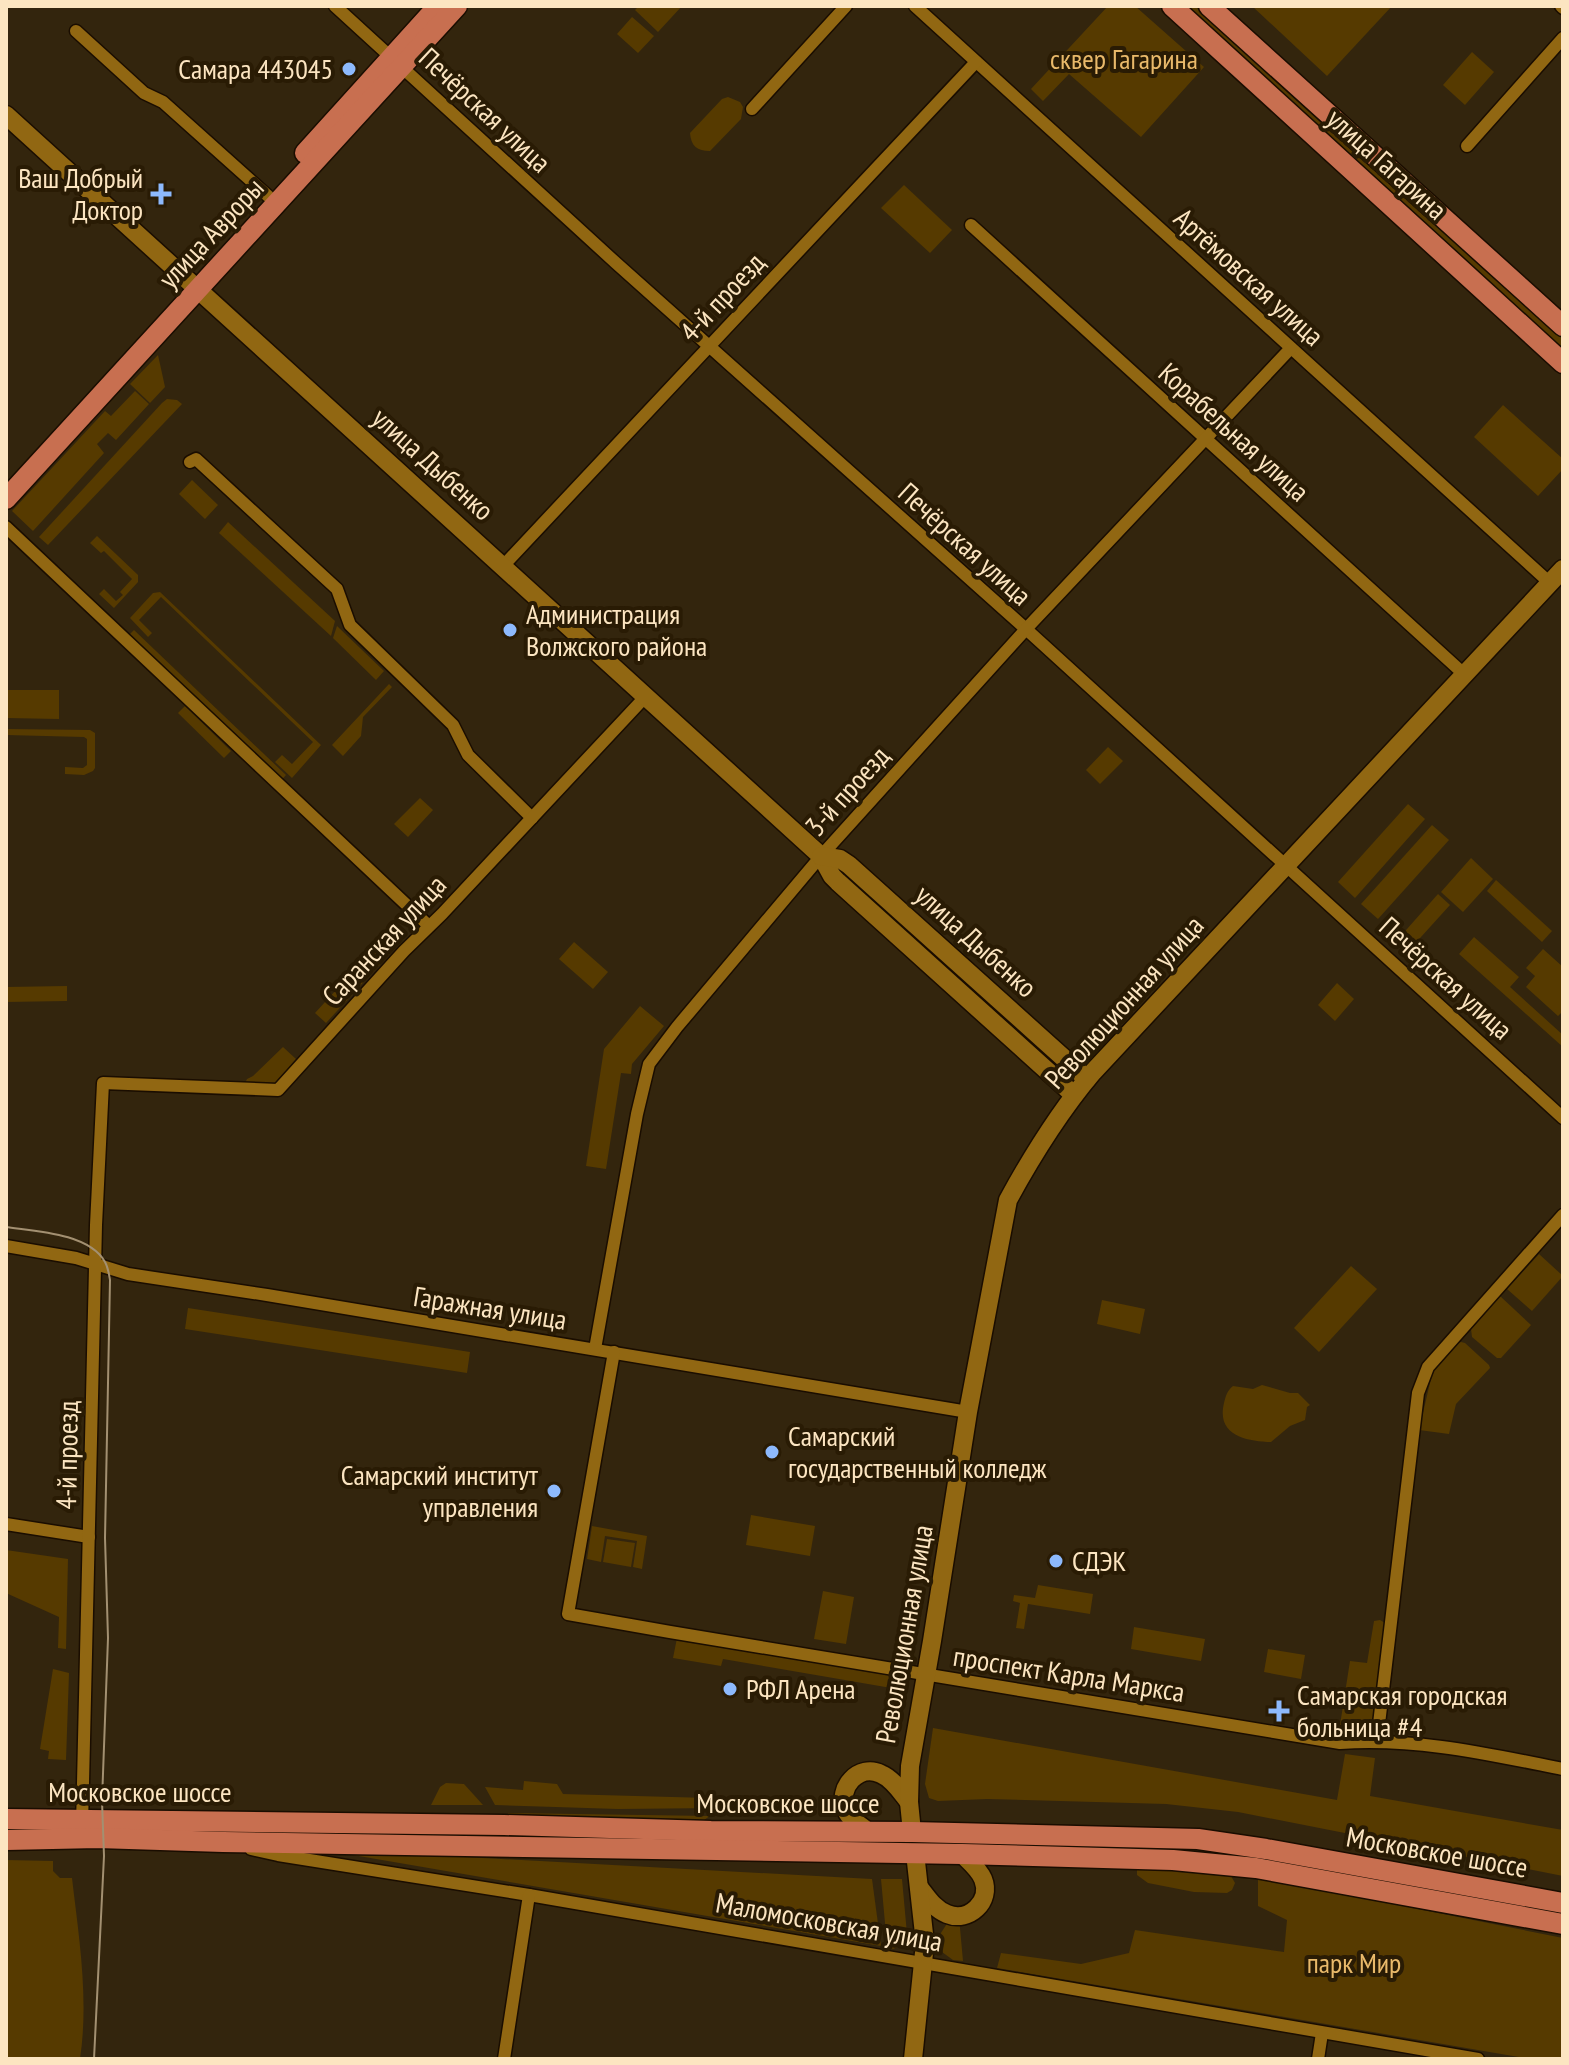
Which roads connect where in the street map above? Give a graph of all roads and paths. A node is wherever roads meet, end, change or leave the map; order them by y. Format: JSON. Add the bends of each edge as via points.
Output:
{"nodes":[{"id":1,"x":335,"y":6,"type":"edge"},
{"id":2,"x":438,"y":6,"type":"edge"},
{"id":3,"x":457,"y":6,"type":"edge"},
{"id":4,"x":846,"y":6,"type":"edge"},
{"id":5,"x":915,"y":6,"type":"edge"},
{"id":6,"x":1172,"y":6,"type":"edge"},
{"id":7,"x":1209,"y":6,"type":"edge"},
{"id":8,"x":76,"y":31,"type":"dead end"},
{"id":9,"x":1563,"y":38,"type":"edge"},
{"id":10,"x":397,"y":62,"type":"junction"},
{"id":11,"x":976,"y":62,"type":"junction"},
{"id":12,"x":752,"y":109,"type":"dead end"},
{"id":13,"x":6,"y":115,"type":"edge"},
{"id":14,"x":1467,"y":146,"type":"dead end"},
{"id":15,"x":268,"y":196,"type":"junction"},
{"id":16,"x":971,"y":225,"type":"dead end"},
{"id":17,"x":194,"y":285,"type":"junction"},
{"id":18,"x":1563,"y":326,"type":"edge"},
{"id":19,"x":709,"y":347,"type":"junction"},
{"id":20,"x":1291,"y":348,"type":"junction"},
{"id":21,"x":1563,"y":363,"type":"edge"},
{"id":22,"x":1206,"y":439,"type":"junction"},
{"id":23,"x":190,"y":462,"type":"dead end"},
{"id":24,"x":6,"y":481,"type":"edge"},
{"id":25,"x":6,"y":499,"type":"edge"},
{"id":26,"x":6,"y":527,"type":"edge"},
{"id":27,"x":503,"y":566,"type":"junction"},
{"id":28,"x":1557,"y":576,"type":"edge"},
{"id":29,"x":1026,"y":629,"type":"junction"},
{"id":30,"x":1465,"y":675,"type":"junction"},
{"id":31,"x":646,"y":696,"type":"junction"},
{"id":32,"x":532,"y":818,"type":"junction"},
{"id":33,"x":821,"y":856,"type":"junction"},
{"id":34,"x":1286,"y":866,"type":"junction"},
{"id":35,"x":429,"y":926,"type":"junction"},
{"id":36,"x":1087,"y":1079,"type":"junction"},
{"id":37,"x":103,"y":1083,"type":"joint"},
{"id":38,"x":1074,"y":1095,"type":"junction"},
{"id":39,"x":1563,"y":1118,"type":"edge"},
{"id":40,"x":1563,"y":1215,"type":"edge"},
{"id":41,"x":6,"y":1246,"type":"edge"},
{"id":42,"x":95,"y":1264,"type":"junction"},
{"id":43,"x":595,"y":1349,"type":"junction"},
{"id":44,"x":614,"y":1352,"type":"junction"},
{"id":45,"x":968,"y":1412,"type":"junction"},
{"id":46,"x":6,"y":1524,"type":"edge"},
{"id":47,"x":89,"y":1537,"type":"junction"},
{"id":48,"x":926,"y":1675,"type":"junction"},
{"id":49,"x":1377,"y":1741,"type":"junction"},
{"id":50,"x":1563,"y":1769,"type":"edge"},
{"id":51,"x":909,"y":1802,"type":"junction"},
{"id":52,"x":6,"y":1819,"type":"edge"},
{"id":53,"x":6,"y":1827,"type":"edge"},
{"id":54,"x":83,"y":1829,"type":"junction"},
{"id":55,"x":172,"y":1829,"type":"junction"},
{"id":56,"x":875,"y":1836,"type":"junction"},
{"id":57,"x":6,"y":1840,"type":"edge"},
{"id":58,"x":223,"y":1842,"type":"junction"},
{"id":59,"x":913,"y":1842,"type":"junction"},
{"id":60,"x":955,"y":1848,"type":"junction"},
{"id":61,"x":919,"y":1887,"type":"junction"},
{"id":62,"x":529,"y":1895,"type":"junction"},
{"id":63,"x":1563,"y":1903,"type":"edge"},
{"id":64,"x":1563,"y":1913,"type":"edge"},
{"id":65,"x":1563,"y":1924,"type":"edge"},
{"id":66,"x":924,"y":1963,"type":"junction"},
{"id":67,"x":1322,"y":2033,"type":"junction"},
{"id":68,"x":504,"y":2059,"type":"edge"},
{"id":69,"x":913,"y":2059,"type":"edge"},
{"id":70,"x":1318,"y":2059,"type":"edge"},
{"id":71,"x":1478,"y":2059,"type":"edge"}],
"edges":[{"from":1,"to":10,"type":"street","name":"Печёрская улица"},
{"from":2,"to":10,"type":"main road","name":"улица Авроры"},
{"from":3,"to":10,"type":"main road","name":"улица Авроры"},
{"from":4,"to":12,"type":"street"},
{"from":5,"to":11,"type":"street","name":"Артёмовская улица"},
{"from":6,"to":21,"type":"main road","name":"улица Гагарина"},
{"from":7,"to":18,"type":"main road","name":"улица Гагарина"},
{"from":8,"to":15,"type":"street"},
{"from":9,"to":14,"type":"street"},
{"from":10,"to":15,"type":"main road","name":"улица Авроры"},
{"from":10,"to":17,"type":"main road","name":"улица Авроры"},
{"from":10,"to":19,"type":"street","name":"Печёрская улица"},
{"from":11,"to":19,"type":"street","name":"4-й проезд"},
{"from":11,"to":20,"type":"street","name":"Артёмовская улица"},
{"from":13,"to":17,"type":"main road","name":"улица Дыбенко"},
{"from":15,"to":17,"type":"main road","name":"улица Авроры"},
{"from":16,"to":22,"type":"street","name":"Корабельная улица"},
{"from":17,"to":24,"type":"main road","name":"улица Авроры"},
{"from":17,"to":25,"type":"main road","name":"улица Авроры"},
{"from":17,"to":27,"type":"main road","name":"улица Дыбенко"},
{"from":19,"to":27,"type":"street","name":"4-й проезд"},
{"from":19,"to":29,"type":"street","name":"Печёрская улица"},
{"from":20,"to":22,"type":"street","name":"3-й проезд"},
{"from":20,"to":28,"type":"street","name":"Артёмовская улица"},
{"from":22,"to":29,"type":"street","name":"3-й проезд"},
{"from":22,"to":30,"type":"street","name":"Корабельная улица"},
{"from":23,"to":32,"type":"street","via":[[196,459],[337,589],[350,625],[453,725],[468,755]]},
{"from":26,"to":35,"type":"street"},
{"from":27,"to":31,"type":"main road","name":"улица Дыбенко"},
{"from":28,"to":30,"type":"main road","name":"Революционная улица"},
{"from":29,"to":33,"type":"street","name":"3-й проезд"},
{"from":29,"to":34,"type":"street","name":"Печёрская улица"},
{"from":30,"to":34,"type":"main road","name":"Революционная улица"},
{"from":31,"to":32,"type":"street","name":"Саранская улица"},
{"from":31,"to":33,"type":"main road","name":"улица Дыбенко"},
{"from":32,"to":35,"type":"street","name":"Саранская улица"},
{"from":33,"to":36,"type":"main road","name":"улица Дыбенко","via":[[849,865]]},
{"from":33,"to":38,"type":"main road","name":"улица Дыбенко","via":[[838,882]]},
{"from":33,"to":43,"type":"street","name":"3-й проезд","via":[[649,1064]]},
{"from":34,"to":36,"type":"main road","name":"Революционная улица"},
{"from":34,"to":39,"type":"street","name":"Печёрская улица"},
{"from":35,"to":37,"type":"street","name":"Саранская улица","via":[[278,1090]]},
{"from":36,"to":38,"type":"main road","name":"Революционная улица"},
{"from":37,"to":42,"type":"street","name":"4-й проезд"},
{"from":38,"to":45,"type":"main road","name":"Революционная улица","via":[[1008,1200]]},
{"from":40,"to":49,"type":"street","via":[[1428,1367],[1418,1393]]},
{"from":41,"to":42,"type":"street","name":"Гаражная улица"},
{"from":42,"to":43,"type":"street","name":"Гаражная улица","via":[[128,1274]]},
{"from":42,"to":47,"type":"street","name":"4-й проезд"},
{"from":43,"to":44,"type":"street","name":"Гаражная улица"},
{"from":44,"to":45,"type":"street","name":"Гаражная улица"},
{"from":44,"to":48,"type":"street","name":"проспект Карла Маркса","via":[[568,1614]]},
{"from":45,"to":48,"type":"main road","name":"Революционная улица"},
{"from":46,"to":47,"type":"street"},
{"from":47,"to":54,"type":"street","name":"4-й проезд"},
{"from":48,"to":49,"type":"street","name":"проспект Карла Маркса","via":[[1340,1743]]},
{"from":48,"to":51,"type":"main road","name":"Революционная улица"},
{"from":49,"to":50,"type":"street","name":"проспект Карла Маркса","via":[[1448,1746]]},
{"from":51,"to":56,"type":"main road","via":[[880,1773],[854,1777],[844,1793],[845,1806],[853,1820]]},
{"from":51,"to":59,"type":"main road","name":"Революционная улица"},
{"from":52,"to":54,"type":"main road","name":"Московское шоссе"},
{"from":53,"to":54,"type":"main road","name":"Московское шоссе"},
{"from":54,"to":55,"type":"main road","name":"Московское шоссе"},
{"from":54,"to":56,"type":"main road","name":"Московское шоссе","via":[[275,1821]]},
{"from":54,"to":57,"type":"main road","name":"Московское шоссе"},
{"from":54,"to":58,"type":"main road","name":"Московское шоссе"},
{"from":55,"to":56,"type":"main road","name":"Московское шоссе","via":[[706,1840]]},
{"from":55,"to":58,"type":"street","name":"Маломосковская улица"},
{"from":56,"to":59,"type":"main road","name":"Московское шоссе"},
{"from":58,"to":59,"type":"main road","name":"Московское шоссе"},
{"from":58,"to":62,"type":"street","name":"Маломосковская улица"},
{"from":59,"to":60,"type":"main road","name":"Московское шоссе"},
{"from":59,"to":61,"type":"main road","name":"Революционная улица"},
{"from":59,"to":63,"type":"main road","name":"Московское шоссе","via":[[1198,1839]]},
{"from":60,"to":61,"type":"main road","via":[[983,1880],[984,1897],[974,1911],[962,1916],[945,1913]]},
{"from":60,"to":64,"type":"main road","name":"Московское шоссе","via":[[1073,1844],[1231,1853]]},
{"from":60,"to":65,"type":"main road","name":"Московское шоссе","via":[[1256,1868]]},
{"from":61,"to":66,"type":"main road","name":"Революционная улица"},
{"from":62,"to":66,"type":"street","name":"Маломосковская улица"},
{"from":62,"to":68,"type":"street"},
{"from":66,"to":67,"type":"street","name":"Маломосковская улица"},
{"from":66,"to":69,"type":"main road","name":"Революционная улица"},
{"from":67,"to":70,"type":"street"},
{"from":67,"to":71,"type":"street","name":"Маломосковская улица"}]}
